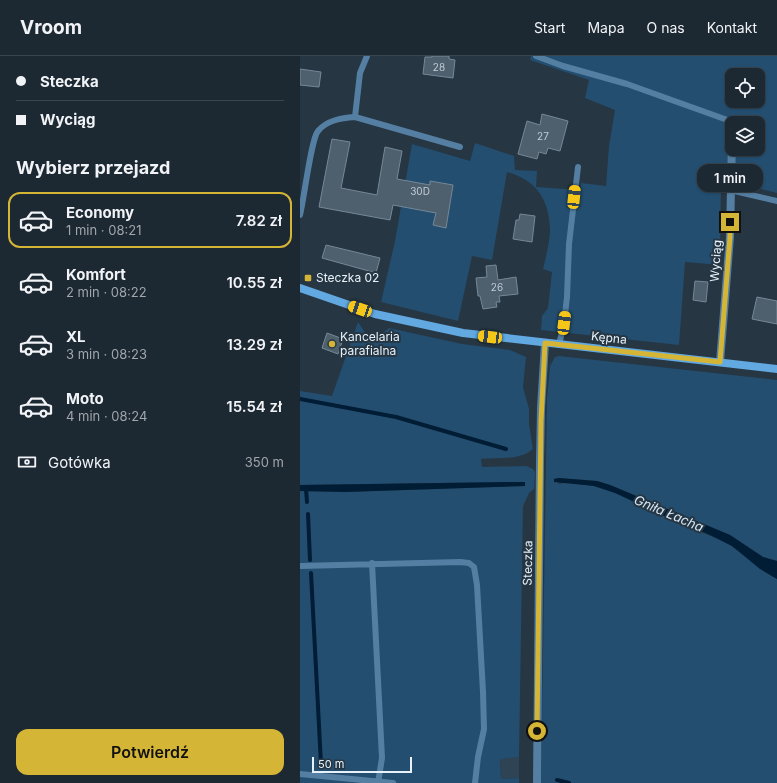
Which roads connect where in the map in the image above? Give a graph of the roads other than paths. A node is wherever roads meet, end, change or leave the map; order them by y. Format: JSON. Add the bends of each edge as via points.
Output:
{"nodes":[{"id":1,"x":367,"y":56,"type":"edge"},
{"id":2,"x":536,"y":56,"type":"edge"},
{"id":3,"x":355,"y":117,"type":"junction"},
{"id":4,"x":725,"y":119,"type":"edge"},
{"id":5,"x":460,"y":147,"type":"dead end"},
{"id":6,"x":731,"y":156,"type":"edge"},
{"id":7,"x":578,"y":167,"type":"dead end"},
{"id":8,"x":730,"y":190,"type":"junction"},
{"id":9,"x":777,"y":201,"type":"edge"},
{"id":10,"x":300,"y":215,"type":"edge"},
{"id":11,"x":300,"y":288,"type":"edge"},
{"id":12,"x":545,"y":343,"type":"junction"},
{"id":13,"x":559,"y":345,"type":"junction"},
{"id":14,"x":720,"y":362,"type":"junction"},
{"id":15,"x":777,"y":369,"type":"edge"},
{"id":16,"x":372,"y":564,"type":"junction"},
{"id":17,"x":300,"y":566,"type":"edge"},
{"id":18,"x":300,"y":774,"type":"edge"},
{"id":19,"x":378,"y":782,"type":"edge"},
{"id":20,"x":393,"y":783,"type":"edge"},
{"id":21,"x":475,"y":783,"type":"edge"},
{"id":22,"x":536,"y":783,"type":"edge"}],
"edges":[{"from":1,"to":3,"type":"lane","via":[[360,72]]},
{"from":2,"to":4,"type":"lane","via":[[627,84]]},
{"from":3,"to":5,"type":"lane"},
{"from":3,"to":10,"type":"lane","via":[[340,118],[326,124],[317,132]]},
{"from":6,"to":8,"type":"street","name":"Wyciąg"},
{"from":7,"to":13,"type":"lane","via":[[569,244],[567,297]]},
{"from":8,"to":9,"type":"lane"},
{"from":8,"to":14,"type":"street","name":"Wyciąg","via":[[730,237]]},
{"from":11,"to":12,"type":"street","name":"Kępna","via":[[375,314],[463,333]]},
{"from":12,"to":13,"type":"street","name":"Kępna"},
{"from":12,"to":22,"type":"street","name":"Steczka","via":[[541,431]]},
{"from":13,"to":14,"type":"street","name":"Kępna"},
{"from":14,"to":15,"type":"street","name":"Kępna"},
{"from":16,"to":17,"type":"lane"},
{"from":16,"to":19,"type":"lane","via":[[382,758]]},
{"from":16,"to":21,"type":"lane","via":[[460,562],[474,567],[484,729]]},
{"from":18,"to":19,"type":"lane"},
{"from":19,"to":20,"type":"lane"}]}
